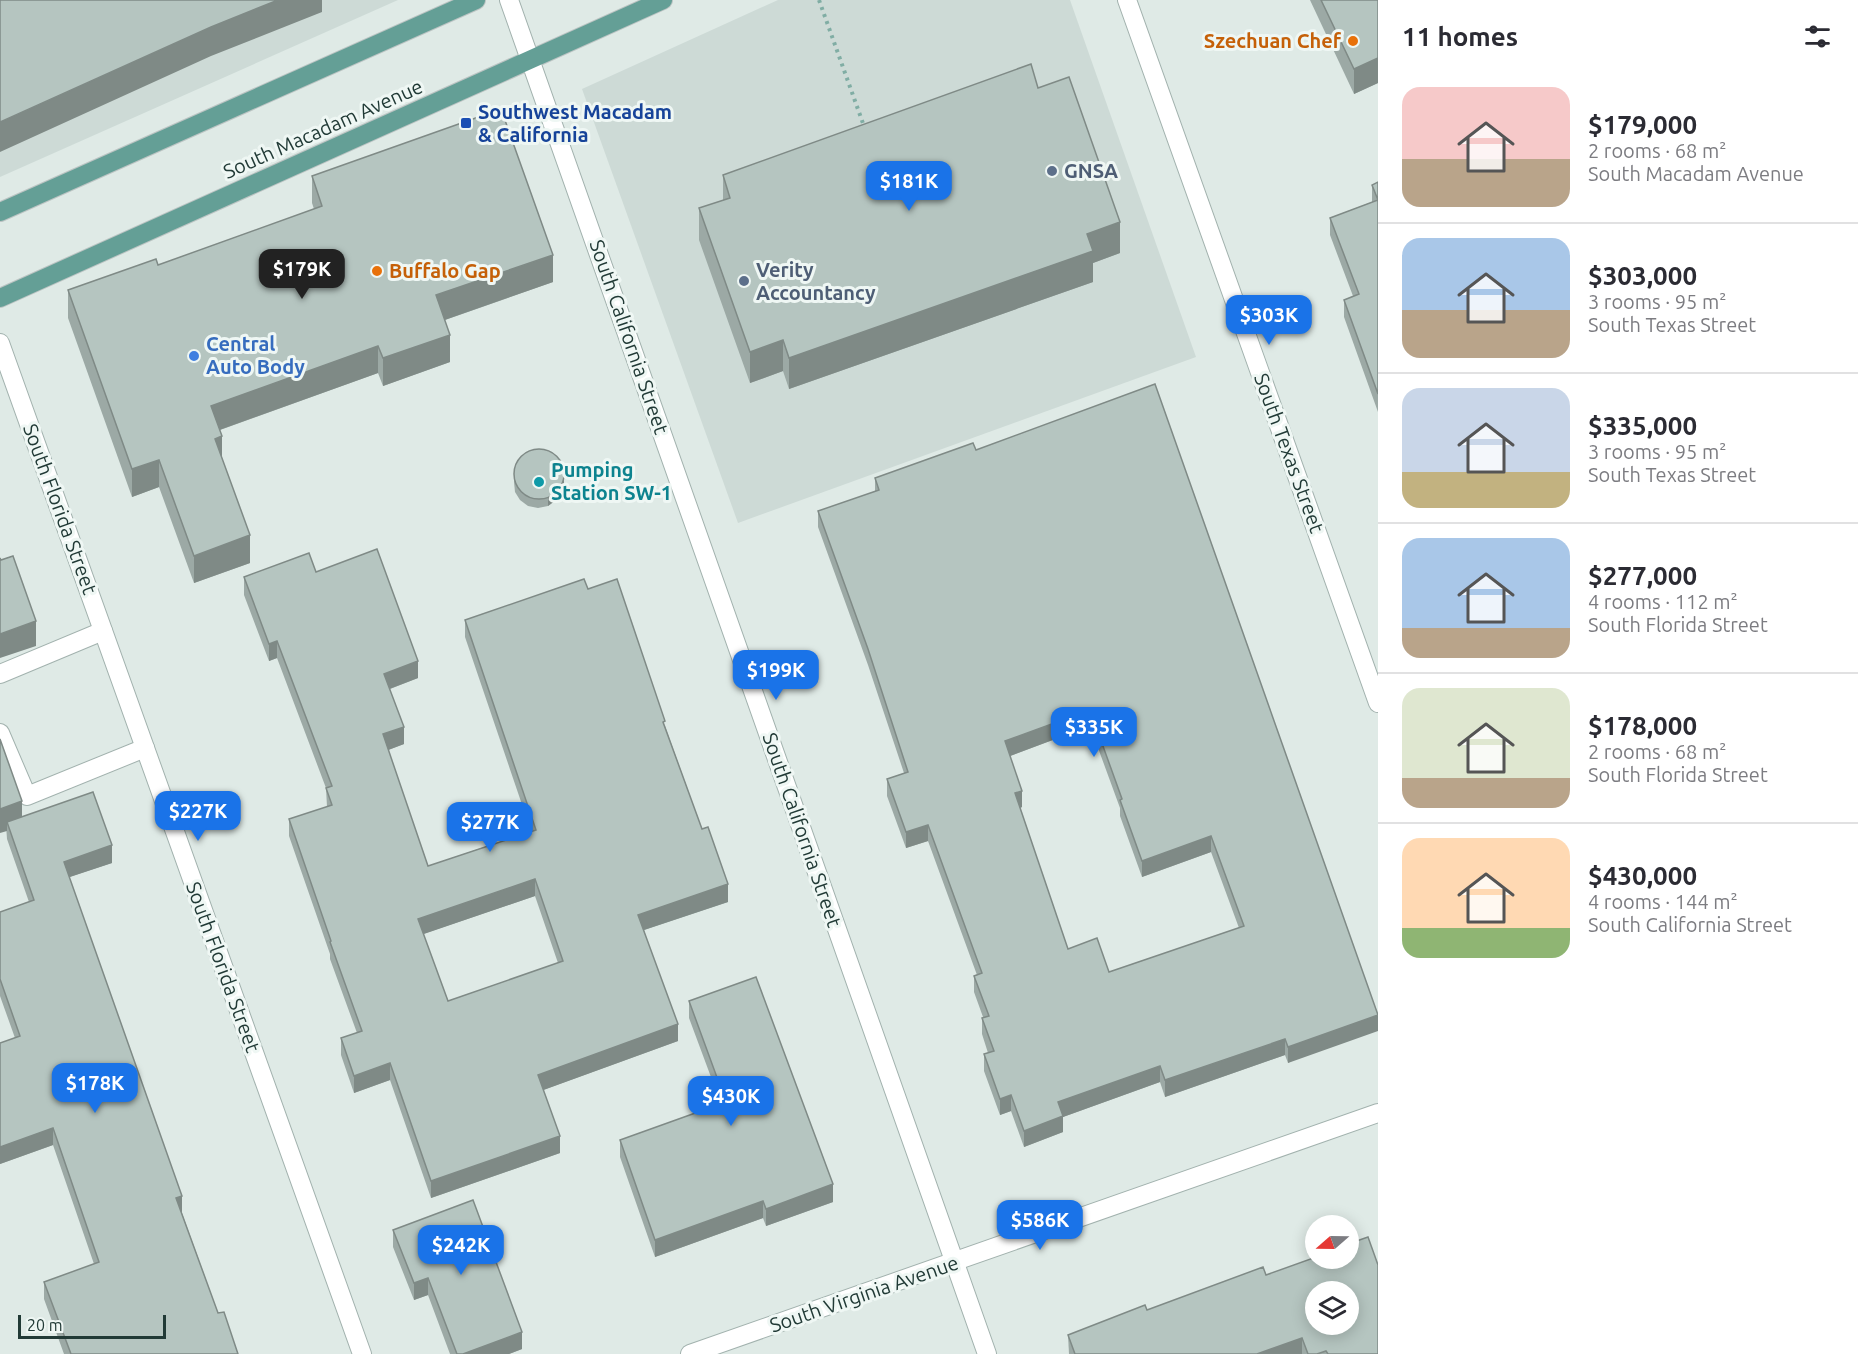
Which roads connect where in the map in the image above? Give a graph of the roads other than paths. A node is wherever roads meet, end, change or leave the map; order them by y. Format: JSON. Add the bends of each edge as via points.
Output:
{"nodes":[{"id":1,"x":476,"y":0,"type":"edge"},
{"id":2,"x":509,"y":0,"type":"edge"},
{"id":3,"x":663,"y":0,"type":"edge"},
{"id":4,"x":1127,"y":0,"type":"edge"},
{"id":5,"x":530,"y":60,"type":"junction"},
{"id":6,"x":0,"y":213,"type":"edge"},
{"id":7,"x":0,"y":298,"type":"edge"},
{"id":8,"x":0,"y":343,"type":"edge"},
{"id":9,"x":103,"y":631,"type":"junction"},
{"id":10,"x":0,"y":674,"type":"edge"},
{"id":11,"x":1378,"y":703,"type":"edge"},
{"id":12,"x":0,"y":733,"type":"edge"},
{"id":13,"x":145,"y":748,"type":"junction"},
{"id":14,"x":1378,"y":1113,"type":"edge"},
{"id":15,"x":955,"y":1262,"type":"junction"},
{"id":16,"x":362,"y":1354,"type":"edge"},
{"id":17,"x":690,"y":1354,"type":"edge"},
{"id":18,"x":987,"y":1354,"type":"edge"}],
"edges":[{"from":1,"to":6,"type":"main road"},
{"from":2,"to":5,"type":"street","name":"South California Street"},
{"from":3,"to":5,"type":"main road","name":"South Macadam Avenue"},
{"from":4,"to":11,"type":"street","name":"South Texas Street"},
{"from":5,"to":7,"type":"main road","name":"South Macadam Avenue"},
{"from":5,"to":15,"type":"street","name":"South California Street"},
{"from":8,"to":9,"type":"street","name":"South Florida Street"},
{"from":9,"to":10,"type":"street"},
{"from":9,"to":13,"type":"street","name":"South Florida Street"},
{"from":12,"to":13,"type":"street","via":[[27,796]]},
{"from":13,"to":16,"type":"street","name":"South Florida Street"},
{"from":14,"to":15,"type":"street","name":"South Virginia Avenue"},
{"from":15,"to":17,"type":"street","name":"South Virginia Avenue"},
{"from":15,"to":18,"type":"street","name":"South California Street"}]}
